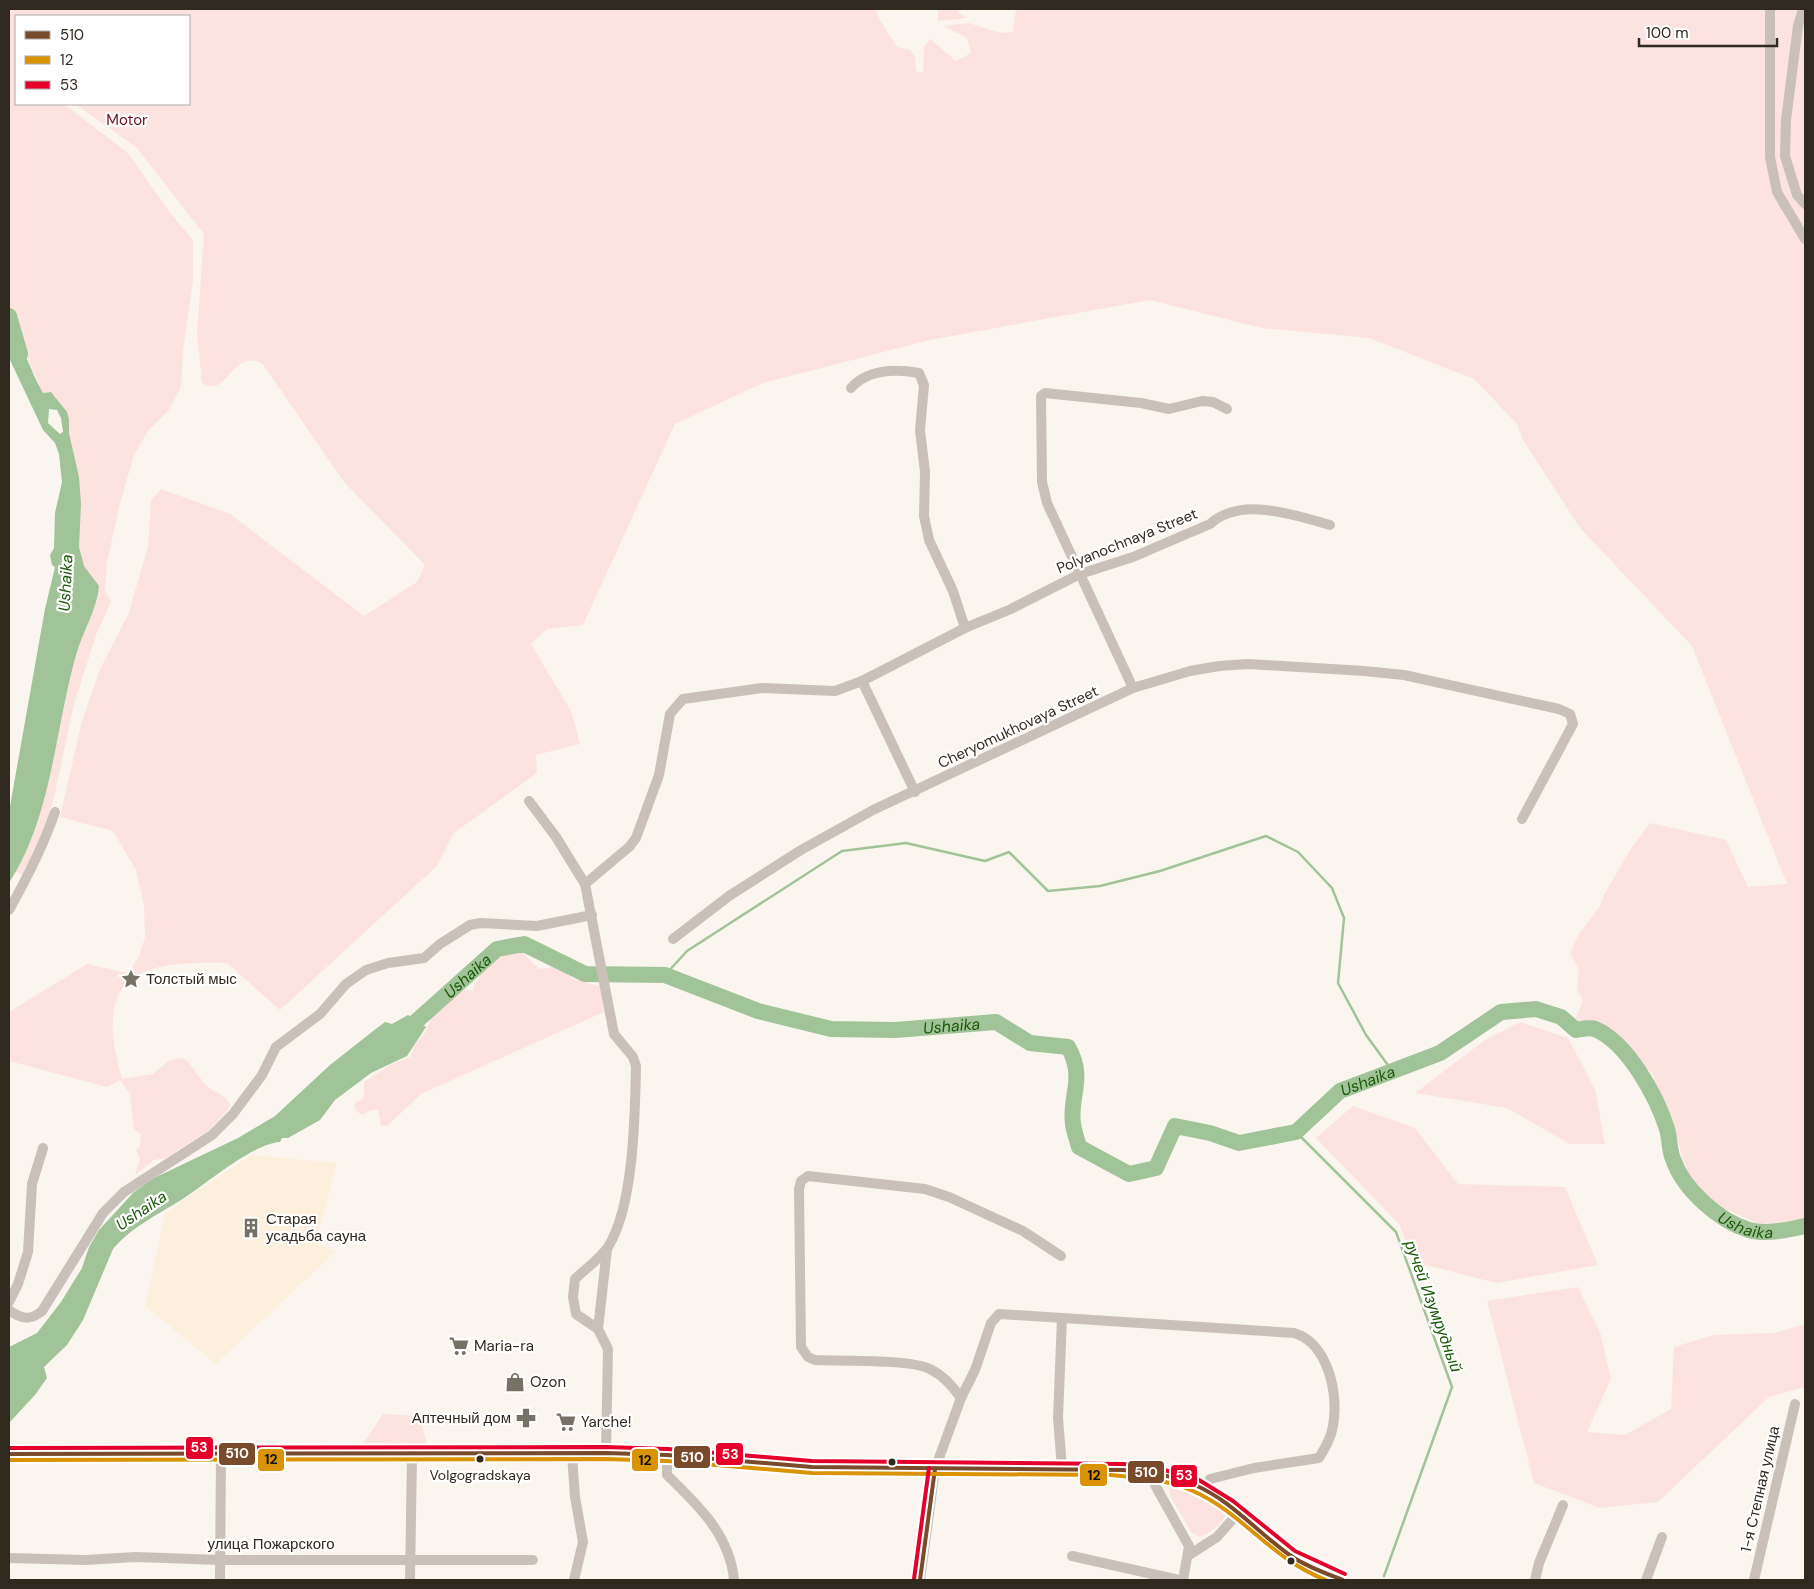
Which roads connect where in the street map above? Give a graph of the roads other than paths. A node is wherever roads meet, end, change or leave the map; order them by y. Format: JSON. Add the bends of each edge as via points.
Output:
{"nodes":[{"id":1,"x":1770,"y":9,"type":"edge"},
{"id":2,"x":1803,"y":9,"type":"edge"},
{"id":3,"x":1805,"y":204,"type":"edge"},
{"id":4,"x":1805,"y":239,"type":"edge"},
{"id":5,"x":851,"y":388,"type":"dead end"},
{"id":6,"x":1226,"y":409,"type":"dead end"},
{"id":7,"x":1330,"y":525,"type":"dead end"},
{"id":8,"x":1080,"y":574,"type":"junction"},
{"id":9,"x":965,"y":628,"type":"junction"},
{"id":10,"x":862,"y":681,"type":"junction"},
{"id":11,"x":1133,"y":688,"type":"junction"},
{"id":12,"x":915,"y":792,"type":"junction"},
{"id":13,"x":529,"y":801,"type":"dead end"},
{"id":14,"x":55,"y":812,"type":"dead end"},
{"id":15,"x":1522,"y":819,"type":"dead end"},
{"id":16,"x":585,"y":884,"type":"junction"},
{"id":17,"x":9,"y":910,"type":"edge"},
{"id":18,"x":592,"y":916,"type":"junction"},
{"id":19,"x":673,"y":939,"type":"dead end"},
{"id":20,"x":43,"y":1148,"type":"dead end"},
{"id":21,"x":607,"y":1249,"type":"junction"},
{"id":22,"x":1061,"y":1256,"type":"dead end"},
{"id":23,"x":9,"y":1302,"type":"edge"},
{"id":24,"x":9,"y":1310,"type":"edge"},
{"id":25,"x":1062,"y":1318,"type":"junction"},
{"id":26,"x":598,"y":1329,"type":"junction"},
{"id":27,"x":961,"y":1398,"type":"junction"},
{"id":28,"x":1795,"y":1404,"type":"dead end"},
{"id":29,"x":606,"y":1453,"type":"junction"},
{"id":30,"x":9,"y":1454,"type":"edge"},
{"id":31,"x":572,"y":1454,"type":"junction"},
{"id":32,"x":221,"y":1455,"type":"junction"},
{"id":33,"x":412,"y":1455,"type":"junction"},
{"id":34,"x":667,"y":1455,"type":"junction"},
{"id":35,"x":1062,"y":1468,"type":"junction"},
{"id":36,"x":935,"y":1469,"type":"junction"},
{"id":37,"x":1155,"y":1473,"type":"junction"},
{"id":38,"x":1206,"y":1490,"type":"junction"},
{"id":39,"x":1563,"y":1505,"type":"dead end"},
{"id":40,"x":1239,"y":1512,"type":"junction"},
{"id":41,"x":1662,"y":1537,"type":"dead end"},
{"id":42,"x":1189,"y":1555,"type":"junction"},
{"id":43,"x":1072,"y":1556,"type":"dead end"},
{"id":44,"x":9,"y":1558,"type":"edge"},
{"id":45,"x":410,"y":1558,"type":"junction"},
{"id":46,"x":220,"y":1560,"type":"junction"},
{"id":47,"x":533,"y":1560,"type":"dead end"},
{"id":48,"x":220,"y":1580,"type":"edge"},
{"id":49,"x":410,"y":1580,"type":"edge"},
{"id":50,"x":574,"y":1580,"type":"edge"},
{"id":51,"x":734,"y":1580,"type":"edge"},
{"id":52,"x":920,"y":1580,"type":"edge"},
{"id":53,"x":1181,"y":1580,"type":"edge"},
{"id":54,"x":1343,"y":1580,"type":"edge"},
{"id":55,"x":1535,"y":1580,"type":"edge"},
{"id":56,"x":1646,"y":1580,"type":"edge"},
{"id":57,"x":1754,"y":1580,"type":"edge"}],
"edges":[{"from":1,"to":4,"type":"street","via":[[1770,157],[1777,192]]},
{"from":2,"to":3,"type":"street","via":[[1786,120],[1785,156],[1797,195]]},
{"from":5,"to":9,"type":"street","via":[[860,379],[886,372],[903,370],[919,373],[922,379],[920,430],[925,472],[924,516],[929,540]]},
{"from":6,"to":8,"type":"street","via":[[1213,402],[1202,401],[1169,409],[1045,393],[1041,396],[1042,482],[1046,503]]},
{"from":7,"to":8,"type":"street","name":"Polyanochnaya Street","via":[[1270,512],[1229,511],[1210,524],[1133,557]]},
{"from":8,"to":9,"type":"street","name":"Polyanochnaya Street"},
{"from":8,"to":11,"type":"street"},
{"from":9,"to":10,"type":"street","name":"Polyanochnaya Street"},
{"from":10,"to":12,"type":"street"},
{"from":10,"to":16,"type":"street","name":"Polyanochnaya Street","via":[[835,691],[762,688],[683,699],[670,714],[659,775],[636,838]]},
{"from":11,"to":12,"type":"street","name":"Cheryomukhovaya Street"},
{"from":11,"to":15,"type":"street","name":"Cheryomukhovaya Street","via":[[1218,666],[1278,664],[1404,675],[1559,709],[1570,714],[1574,724]]},
{"from":12,"to":19,"type":"street","name":"Cheryomukhovaya Street","via":[[873,810],[801,850],[729,896]]},
{"from":13,"to":16,"type":"street"},
{"from":14,"to":17,"type":"street","via":[[45,841]]},
{"from":16,"to":18,"type":"street"},
{"from":18,"to":21,"type":"street","via":[[614,1034],[634,1060],[636,1088],[625,1197],[615,1234]]},
{"from":18,"to":24,"type":"street","via":[[537,926],[481,923],[440,944],[424,958],[366,970],[346,984],[320,1014],[276,1048],[262,1076],[233,1114],[212,1134],[136,1184],[103,1213],[42,1311],[34,1318],[26,1318],[18,1317]]},
{"from":20,"to":23,"type":"street","via":[[32,1184],[28,1252]]},
{"from":21,"to":26,"type":"street"},
{"from":21,"to":26,"type":"street","via":[[575,1280],[573,1297],[576,1314]]},
{"from":22,"to":27,"type":"street","via":[[1023,1231],[925,1189],[808,1176],[801,1181],[801,1348],[815,1360],[904,1364],[929,1369],[949,1382]]},
{"from":25,"to":27,"type":"street","via":[[1003,1313],[996,1316]]},
{"from":25,"to":35,"type":"street","via":[[1058,1418]]},
{"from":25,"to":38,"type":"street","via":[[1294,1333],[1311,1340],[1325,1364],[1335,1401],[1330,1439],[1319,1458],[1210,1479]]},
{"from":26,"to":29,"type":"street","via":[[608,1349]]},
{"from":27,"to":36,"type":"street"},
{"from":28,"to":57,"type":"street","name":"1-я Степная улица"},
{"from":29,"to":31,"type":"street"},
{"from":29,"to":34,"type":"street"},
{"from":30,"to":32,"type":"street"},
{"from":31,"to":33,"type":"street"},
{"from":31,"to":50,"type":"street","via":[[583,1542]]},
{"from":32,"to":33,"type":"street"},
{"from":32,"to":46,"type":"street"},
{"from":33,"to":45,"type":"street"},
{"from":34,"to":36,"type":"street","via":[[812,1467]]},
{"from":34,"to":51,"type":"street","via":[[667,1475],[708,1518],[724,1542]]},
{"from":35,"to":36,"type":"street"},
{"from":35,"to":37,"type":"street"},
{"from":36,"to":52,"type":"street"},
{"from":37,"to":38,"type":"street"},
{"from":37,"to":42,"type":"street","via":[[1154,1485],[1181,1528],[1189,1546]]},
{"from":38,"to":40,"type":"street"},
{"from":39,"to":55,"type":"street"},
{"from":40,"to":42,"type":"street","via":[[1217,1537]]},
{"from":40,"to":54,"type":"street","via":[[1292,1557]]},
{"from":41,"to":56,"type":"street"},
{"from":42,"to":53,"type":"street"},
{"from":43,"to":53,"type":"street"},
{"from":44,"to":46,"type":"street","name":"улица Пожарского"},
{"from":45,"to":46,"type":"street","name":"улица Пожарского"},
{"from":45,"to":47,"type":"street","name":"улица Пожарского"},
{"from":45,"to":49,"type":"street"},
{"from":46,"to":48,"type":"street"}]}
